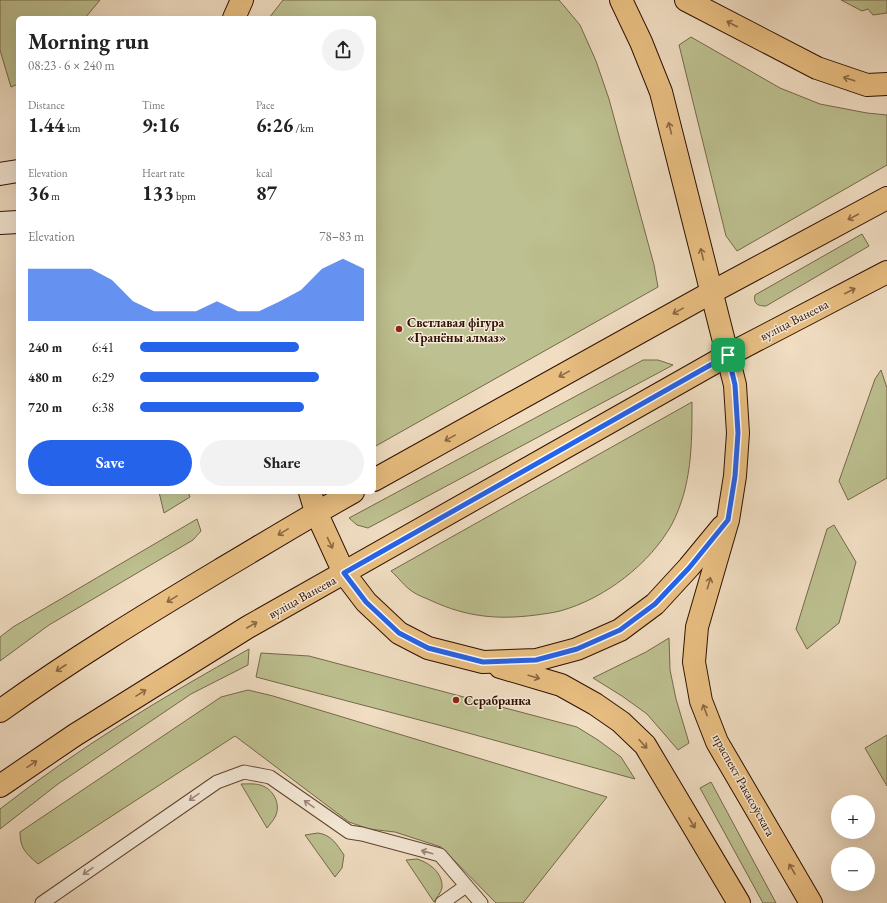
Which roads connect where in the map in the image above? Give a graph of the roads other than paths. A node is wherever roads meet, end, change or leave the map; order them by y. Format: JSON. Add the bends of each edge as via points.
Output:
{"nodes":[{"id":1,"x":241,"y":0,"type":"edge"},
{"id":2,"x":621,"y":0,"type":"edge"},
{"id":3,"x":686,"y":0,"type":"edge"},
{"id":4,"x":225,"y":16,"type":"edge"},
{"id":5,"x":235,"y":16,"type":"edge"},
{"id":6,"x":887,"y":84,"type":"edge"},
{"id":7,"x":16,"y":171,"type":"edge"},
{"id":8,"x":0,"y":174,"type":"edge"},
{"id":9,"x":887,"y":198,"type":"edge"},
{"id":10,"x":16,"y":222,"type":"edge"},
{"id":11,"x":0,"y":223,"type":"edge"},
{"id":12,"x":887,"y":272,"type":"edge"},
{"id":13,"x":712,"y":292,"type":"junction"},
{"id":14,"x":728,"y":355,"type":"junction"},
{"id":15,"x":376,"y":479,"type":"edge"},
{"id":16,"x":311,"y":494,"type":"edge"},
{"id":17,"x":349,"y":494,"type":"edge"},
{"id":18,"x":316,"y":512,"type":"junction"},
{"id":19,"x":728,"y":520,"type":"junction"},
{"id":20,"x":344,"y":573,"type":"junction"},
{"id":21,"x":483,"y":662,"type":"junction"},
{"id":22,"x":0,"y":710,"type":"edge"},
{"id":23,"x":0,"y":786,"type":"edge"},
{"id":24,"x":466,"y":886,"type":"junction"},
{"id":25,"x":42,"y":903,"type":"edge"},
{"id":26,"x":442,"y":903,"type":"edge"},
{"id":27,"x":481,"y":903,"type":"edge"},
{"id":28,"x":739,"y":903,"type":"edge"},
{"id":29,"x":811,"y":903,"type":"edge"}],
"edges":[{"from":1,"to":4,"type":"main road"},
{"from":1,"to":5,"type":"main road"},
{"from":13,"to":2,"type":"main road","name":"праспект Ракасоўскага","one_way":true,"via":[[660,92],[641,42]]},
{"from":6,"to":3,"type":"main road","one_way":true,"via":[[867,85],[817,68]]},
{"from":7,"to":8,"type":"main road"},
{"from":9,"to":13,"type":"main road","one_way":true},
{"from":10,"to":11,"type":"main road"},
{"from":14,"to":12,"type":"main road","name":"вуліца Ванеева","one_way":true},
{"from":13,"to":14,"type":"main road","name":"праспект Ракасоўскага"},
{"from":13,"to":15,"type":"main road","one_way":true},
{"from":14,"to":19,"type":"main road","name":"праспект Ракасоўскага","via":[[735,385],[738,433]]},
{"from":14,"to":20,"type":"main road","name":"вуліца Ванеева"},
{"from":16,"to":18,"type":"main road"},
{"from":17,"to":18,"type":"main road"},
{"from":18,"to":20,"type":"main road","one_way":true},
{"from":18,"to":22,"type":"main road","one_way":true,"via":[[138,619]]},
{"from":19,"to":21,"type":"main road","via":[[689,568],[655,604],[620,630],[577,649],[536,660]]},
{"from":29,"to":19,"type":"main road","name":"праспект Ракасоўскага","one_way":true,"via":[[717,742],[701,702],[694,662],[697,627]]},
{"from":20,"to":21,"type":"main road","via":[[366,602],[399,633],[428,648]]},
{"from":23,"to":20,"type":"main road","name":"вуліца Ванеева","one_way":true,"via":[[205,653]]},
{"from":21,"to":28,"type":"main road","one_way":true,"via":[[561,685],[621,722],[646,745]]},
{"from":24,"to":25,"type":"lane","one_way":true,"via":[[440,855],[349,832],[270,777],[244,772],[217,782]]},
{"from":24,"to":26,"type":"lane"},
{"from":24,"to":27,"type":"lane"}]}
